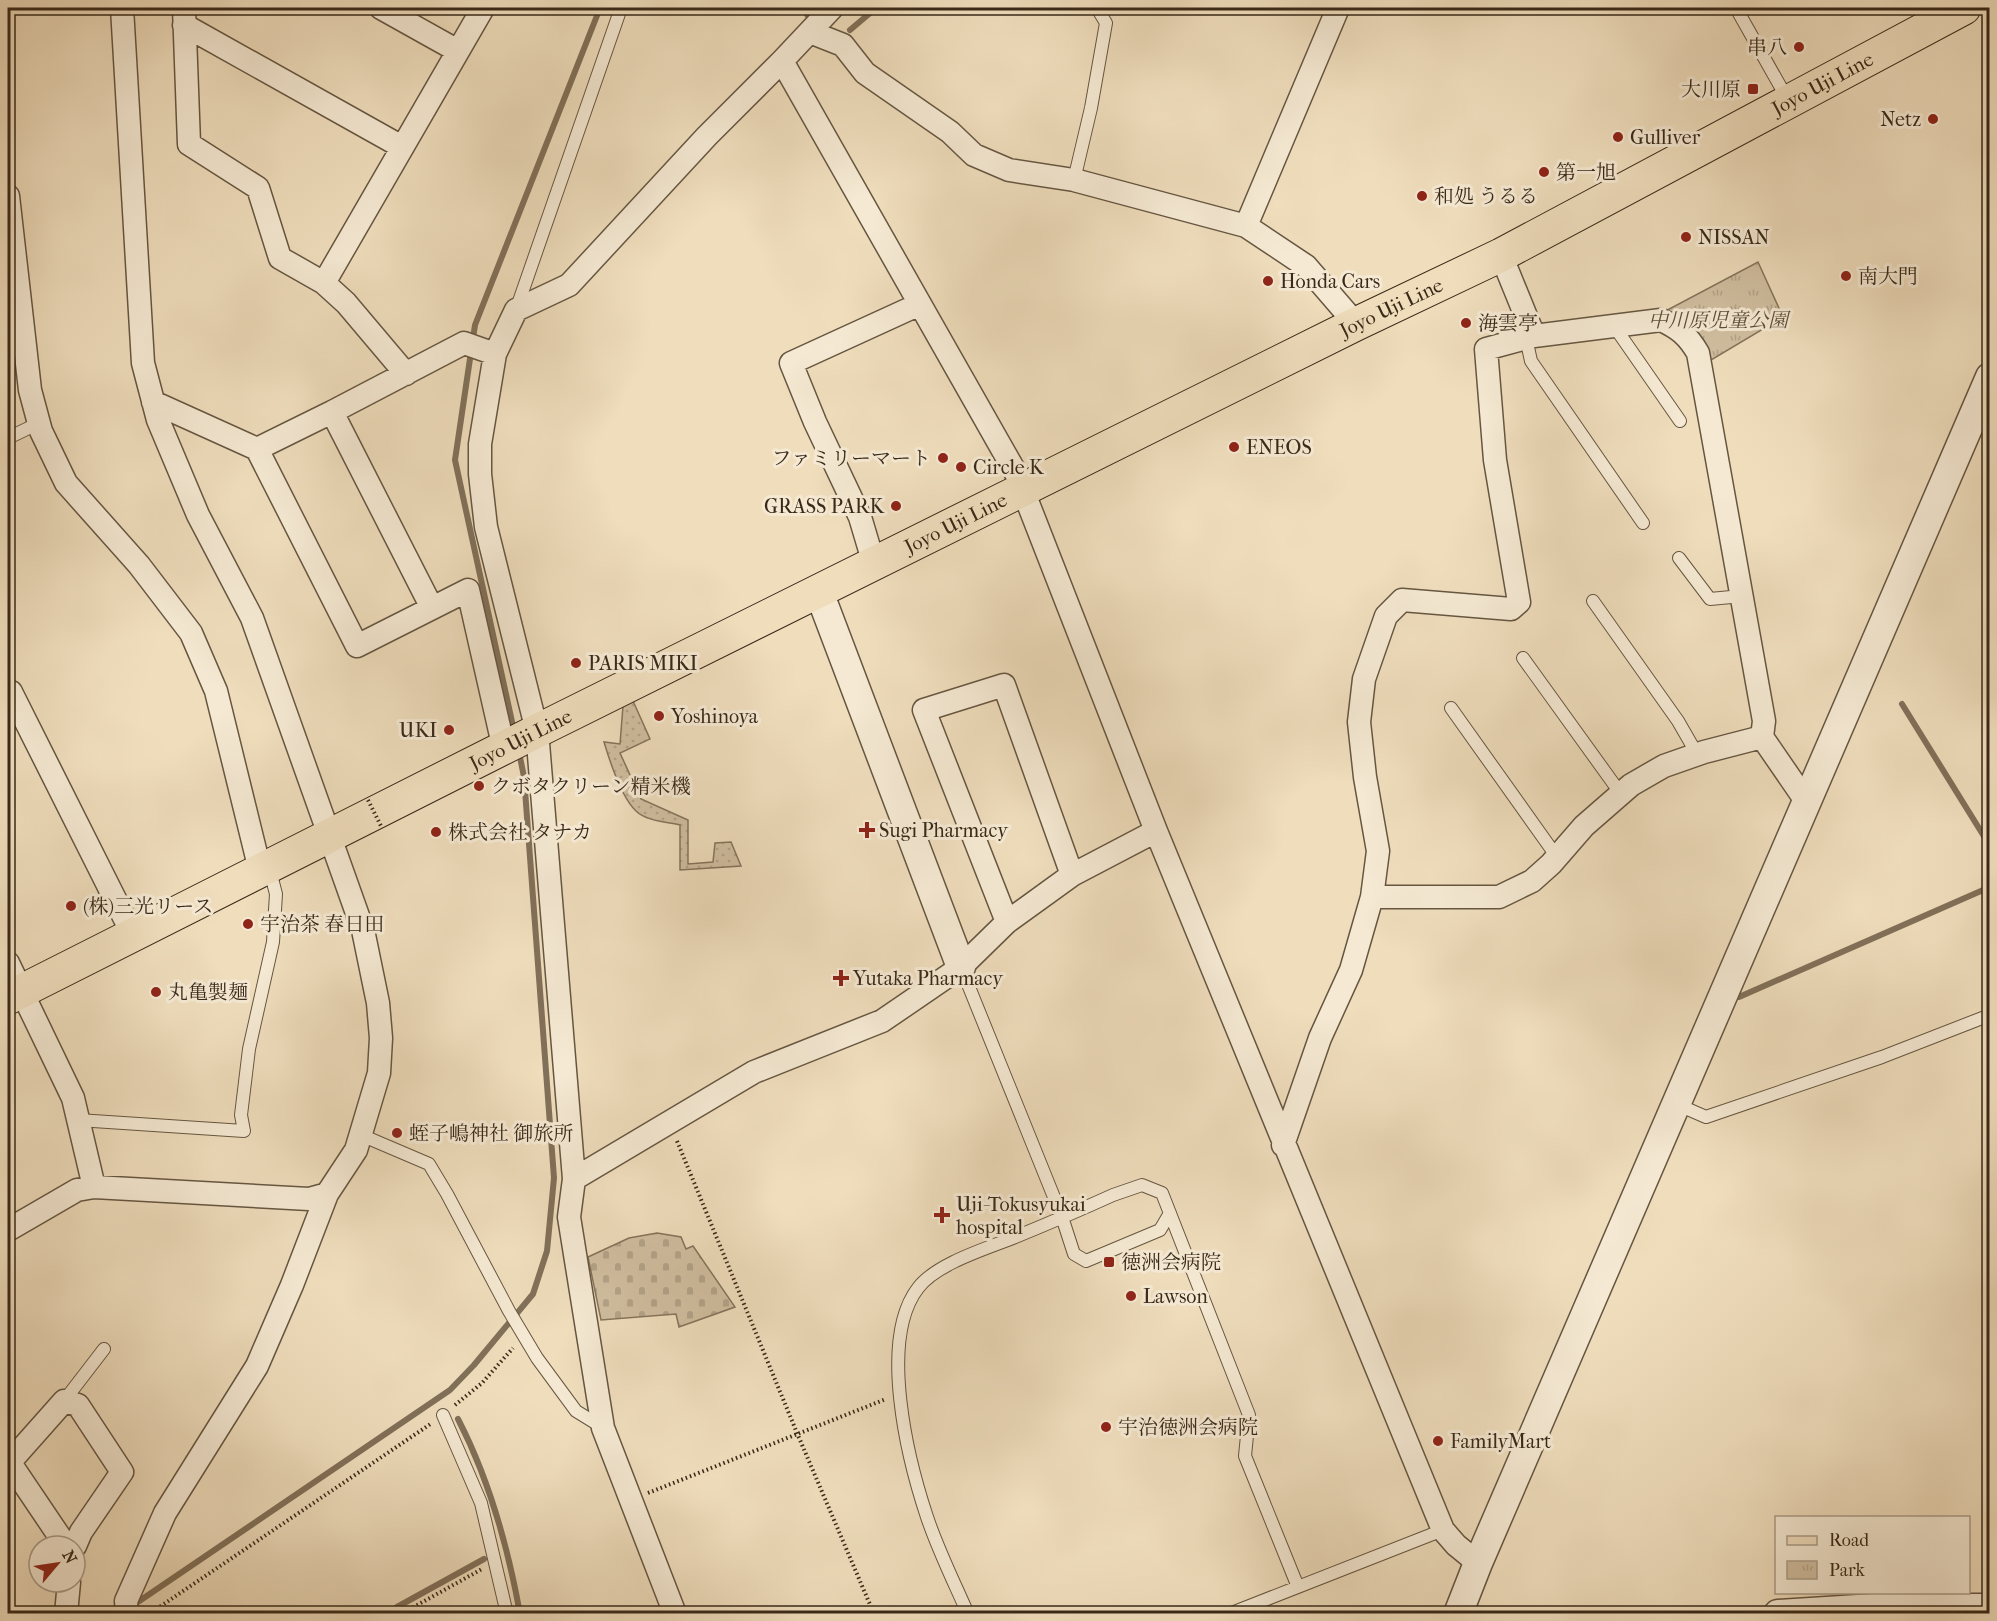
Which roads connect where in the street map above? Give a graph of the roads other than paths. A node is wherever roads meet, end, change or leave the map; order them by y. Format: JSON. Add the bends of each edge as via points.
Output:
{"nodes":[{"id":1,"x":122,"y":8,"type":"edge"},
{"id":2,"x":381,"y":8,"type":"edge"},
{"id":3,"x":483,"y":8,"type":"edge"},
{"id":4,"x":621,"y":8,"type":"edge"},
{"id":5,"x":832,"y":8,"type":"edge"},
{"id":6,"x":1097,"y":8,"type":"edge"},
{"id":7,"x":1338,"y":8,"type":"edge"},
{"id":8,"x":1736,"y":8,"type":"edge"},
{"id":9,"x":1964,"y":8,"type":"edge"},
{"id":10,"x":184,"y":16,"type":"edge"},
{"id":11,"x":810,"y":32,"type":"junction"},
{"id":12,"x":458,"y":51,"type":"junction"},
{"id":13,"x":782,"y":61,"type":"junction"},
{"id":14,"x":1788,"y":101,"type":"junction"},
{"id":15,"x":402,"y":147,"type":"junction"},
{"id":16,"x":1074,"y":180,"type":"junction"},
{"id":17,"x":8,"y":196,"type":"edge"},
{"id":18,"x":1246,"y":226,"type":"junction"},
{"id":19,"x":1501,"y":255,"type":"junction"},
{"id":20,"x":324,"y":283,"type":"junction"},
{"id":21,"x":920,"y":304,"type":"junction"},
{"id":22,"x":516,"y":310,"type":"junction"},
{"id":23,"x":1356,"y":324,"type":"junction"},
{"id":24,"x":1614,"y":326,"type":"junction"},
{"id":25,"x":1530,"y":337,"type":"junction"},
{"id":26,"x":493,"y":352,"type":"junction"},
{"id":27,"x":406,"y":374,"type":"junction"},
{"id":28,"x":1989,"y":377,"type":"edge"},
{"id":29,"x":153,"y":402,"type":"junction"},
{"id":30,"x":332,"y":412,"type":"junction"},
{"id":31,"x":1680,"y":421,"type":"dead end"},
{"id":32,"x":39,"y":423,"type":"junction"},
{"id":33,"x":8,"y":438,"type":"edge"},
{"id":34,"x":256,"y":449,"type":"junction"},
{"id":35,"x":1024,"y":490,"type":"junction"},
{"id":36,"x":1643,"y":523,"type":"dead end"},
{"id":37,"x":1679,"y":558,"type":"dead end"},
{"id":38,"x":874,"y":564,"type":"junction"},
{"id":39,"x":819,"y":592,"type":"junction"},
{"id":40,"x":1742,"y":596,"type":"junction"},
{"id":41,"x":1593,"y":601,"type":"dead end"},
{"id":42,"x":432,"y":608,"type":"junction"},
{"id":43,"x":1523,"y":658,"type":"dead end"},
{"id":44,"x":8,"y":694,"type":"edge"},
{"id":45,"x":1451,"y":708,"type":"dead end"},
{"id":46,"x":1762,"y":737,"type":"junction"},
{"id":47,"x":520,"y":741,"type":"junction"},
{"id":48,"x":1697,"y":754,"type":"junction"},
{"id":49,"x":1621,"y":794,"type":"junction"},
{"id":50,"x":1806,"y":801,"type":"junction"},
{"id":51,"x":1156,"y":831,"type":"junction"},
{"id":52,"x":330,"y":835,"type":"junction"},
{"id":53,"x":1557,"y":857,"type":"junction"},
{"id":54,"x":265,"y":868,"type":"junction"},
{"id":55,"x":1072,"y":875,"type":"junction"},
{"id":56,"x":1372,"y":897,"type":"junction"},
{"id":57,"x":1007,"y":922,"type":"junction"},
{"id":58,"x":133,"y":935,"type":"junction"},
{"id":59,"x":961,"y":967,"type":"junction"},
{"id":60,"x":12,"y":984,"type":"edge"},
{"id":61,"x":1989,"y":1015,"type":"edge"},
{"id":62,"x":1676,"y":1104,"type":"junction"},
{"id":63,"x":78,"y":1120,"type":"junction"},
{"id":64,"x":361,"y":1135,"type":"junction"},
{"id":65,"x":1283,"y":1145,"type":"junction"},
{"id":66,"x":574,"y":1179,"type":"junction"},
{"id":67,"x":94,"y":1187,"type":"junction"},
{"id":68,"x":327,"y":1194,"type":"junction"},
{"id":69,"x":1170,"y":1213,"type":"junction"},
{"id":70,"x":1062,"y":1217,"type":"junction"},
{"id":71,"x":8,"y":1230,"type":"edge"},
{"id":72,"x":104,"y":1350,"type":"dead end"},
{"id":73,"x":64,"y":1401,"type":"junction"},
{"id":74,"x":443,"y":1415,"type":"road end"},
{"id":75,"x":603,"y":1428,"type":"junction"},
{"id":76,"x":8,"y":1463,"type":"edge"},
{"id":77,"x":1443,"y":1530,"type":"junction"},
{"id":78,"x":58,"y":1534,"type":"edge"},
{"id":79,"x":80,"y":1534,"type":"edge"},
{"id":80,"x":1478,"y":1563,"type":"junction"},
{"id":81,"x":1298,"y":1587,"type":"junction"},
{"id":82,"x":68,"y":1594,"type":"edge"},
{"id":83,"x":127,"y":1607,"type":"edge"},
{"id":84,"x":1989,"y":1608,"type":"edge"},
{"id":85,"x":66,"y":1614,"type":"edge"},
{"id":86,"x":507,"y":1614,"type":"edge"},
{"id":87,"x":675,"y":1614,"type":"edge"},
{"id":88,"x":968,"y":1614,"type":"edge"},
{"id":89,"x":1229,"y":1614,"type":"edge"},
{"id":90,"x":1458,"y":1614,"type":"edge"},
{"id":91,"x":1778,"y":1614,"type":"edge"}],
"edges":[{"from":1,"to":29,"type":"street","via":[[143,363]]},
{"from":2,"to":12,"type":"street"},
{"from":3,"to":12,"type":"street"},
{"from":4,"to":22,"type":"lane"},
{"from":5,"to":11,"type":"street"},
{"from":6,"to":16,"type":"lane","via":[[1107,23]]},
{"from":7,"to":18,"type":"street"},
{"from":8,"to":14,"type":"lane"},
{"from":9,"to":14,"type":"main road","name":"Joyo Uji Line"},
{"from":10,"to":15,"type":"street"},
{"from":10,"to":20,"type":"street","via":[[189,144],[258,188],[280,258]]},
{"from":11,"to":13,"type":"street"},
{"from":11,"to":16,"type":"street","via":[[843,45],[865,73],[950,132],[974,154],[1009,170]]},
{"from":12,"to":15,"type":"street"},
{"from":13,"to":21,"type":"street"},
{"from":13,"to":22,"type":"street","via":[[706,136],[568,285]]},
{"from":14,"to":19,"type":"main road","name":"Joyo Uji Line"},
{"from":15,"to":20,"type":"street"},
{"from":16,"to":18,"type":"street"},
{"from":17,"to":32,"type":"street","via":[[30,390]]},
{"from":18,"to":23,"type":"street","via":[[1306,266]]},
{"from":19,"to":23,"type":"main road","name":"Joyo Uji Line"},
{"from":19,"to":25,"type":"street"},
{"from":20,"to":27,"type":"street"},
{"from":21,"to":35,"type":"street"},
{"from":21,"to":38,"type":"street","via":[[791,363],[860,517]]},
{"from":22,"to":26,"type":"street"},
{"from":23,"to":35,"type":"main road","name":"Joyo Uji Line"},
{"from":24,"to":25,"type":"street"},
{"from":24,"to":31,"type":"lane"},
{"from":24,"to":40,"type":"street","via":[[1661,320],[1688,337],[1698,353]]},
{"from":25,"to":36,"type":"lane","via":[[1531,361]]},
{"from":25,"to":56,"type":"street","via":[[1486,349],[1495,460],[1519,602],[1512,609],[1402,600],[1386,616],[1364,679],[1359,722],[1378,851]]},
{"from":26,"to":27,"type":"street","via":[[464,343]]},
{"from":26,"to":47,"type":"street","via":[[480,444],[480,474]]},
{"from":27,"to":30,"type":"street"},
{"from":28,"to":50,"type":"street"},
{"from":29,"to":34,"type":"street"},
{"from":29,"to":52,"type":"street","via":[[198,515],[252,618]]},
{"from":30,"to":34,"type":"street"},
{"from":30,"to":42,"type":"street"},
{"from":32,"to":33,"type":"lane"},
{"from":32,"to":54,"type":"street","via":[[66,483],[139,565],[191,633],[216,691]]},
{"from":34,"to":42,"type":"street","via":[[357,646]]},
{"from":35,"to":38,"type":"main road","name":"Joyo Uji Line"},
{"from":35,"to":51,"type":"street"},
{"from":37,"to":40,"type":"lane","via":[[1710,599]]},
{"from":38,"to":39,"type":"main road","name":"Joyo Uji Line"},
{"from":39,"to":47,"type":"main road","name":"Joyo Uji Line"},
{"from":39,"to":59,"type":"street"},
{"from":40,"to":46,"type":"street","via":[[1764,721]]},
{"from":41,"to":48,"type":"lane"},
{"from":42,"to":47,"type":"street","via":[[468,590]]},
{"from":43,"to":49,"type":"lane"},
{"from":44,"to":58,"type":"street","via":[[11,692]]},
{"from":45,"to":53,"type":"lane"},
{"from":46,"to":48,"type":"street"},
{"from":46,"to":50,"type":"street"},
{"from":47,"to":52,"type":"main road","name":"Joyo Uji Line"},
{"from":47,"to":66,"type":"street"},
{"from":48,"to":49,"type":"street","via":[[1664,766]]},
{"from":49,"to":53,"type":"street","via":[[1584,826]]},
{"from":50,"to":62,"type":"street"},
{"from":51,"to":55,"type":"street"},
{"from":51,"to":65,"type":"street"},
{"from":52,"to":54,"type":"main road","name":"Joyo Uji Line"},
{"from":52,"to":64,"type":"street","via":[[363,930],[378,1003],[379,1073]]},
{"from":53,"to":56,"type":"street","via":[[1532,881],[1498,897]]},
{"from":54,"to":58,"type":"main road","name":"Joyo Uji Line"},
{"from":54,"to":63,"type":"lane","via":[[276,894],[273,942],[249,1049],[241,1115],[244,1131]]},
{"from":55,"to":57,"type":"street"},
{"from":55,"to":57,"type":"street","via":[[1004,685],[924,710]]},
{"from":56,"to":65,"type":"street","via":[[1351,970],[1320,1038]]},
{"from":57,"to":59,"type":"street"},
{"from":58,"to":60,"type":"main road","name":"Joyo Uji Line"},
{"from":59,"to":66,"type":"street","via":[[882,1021],[754,1072]]},
{"from":59,"to":70,"type":"lane"},
{"from":60,"to":63,"type":"street","via":[[73,1098]]},
{"from":61,"to":62,"type":"lane","via":[[1882,1057],[1706,1117]]},
{"from":62,"to":80,"type":"street"},
{"from":63,"to":67,"type":"street"},
{"from":64,"to":68,"type":"street","via":[[356,1150]]},
{"from":64,"to":75,"type":"lane","via":[[429,1164],[522,1334],[576,1411]]},
{"from":65,"to":77,"type":"street"},
{"from":66,"to":75,"type":"street","via":[[569,1217]]},
{"from":67,"to":68,"type":"street","via":[[309,1199]]},
{"from":67,"to":71,"type":"street","via":[[76,1190]]},
{"from":68,"to":83,"type":"street","via":[[257,1366],[165,1513]]},
{"from":69,"to":70,"type":"lane","via":[[1162,1193],[1142,1185]]},
{"from":69,"to":70,"type":"lane","via":[[1160,1230],[1086,1261],[1074,1254]]},
{"from":69,"to":81,"type":"lane","via":[[1250,1415],[1245,1456]]},
{"from":70,"to":88,"type":"lane","via":[[945,1266],[918,1287],[903,1316],[897,1351],[909,1456],[927,1518]]},
{"from":72,"to":73,"type":"lane"},
{"from":73,"to":76,"type":"street"},
{"from":73,"to":79,"type":"street","via":[[78,1406],[122,1472]]},
{"from":74,"to":86,"type":"lane","via":[[481,1503]]},
{"from":75,"to":87,"type":"street"},
{"from":76,"to":78,"type":"street"},
{"from":77,"to":80,"type":"street"},
{"from":77,"to":81,"type":"lane"},
{"from":80,"to":90,"type":"street"},
{"from":81,"to":89,"type":"lane"},
{"from":82,"to":85,"type":"street"},
{"from":84,"to":91,"type":"street","via":[[1874,1608]]}]}
